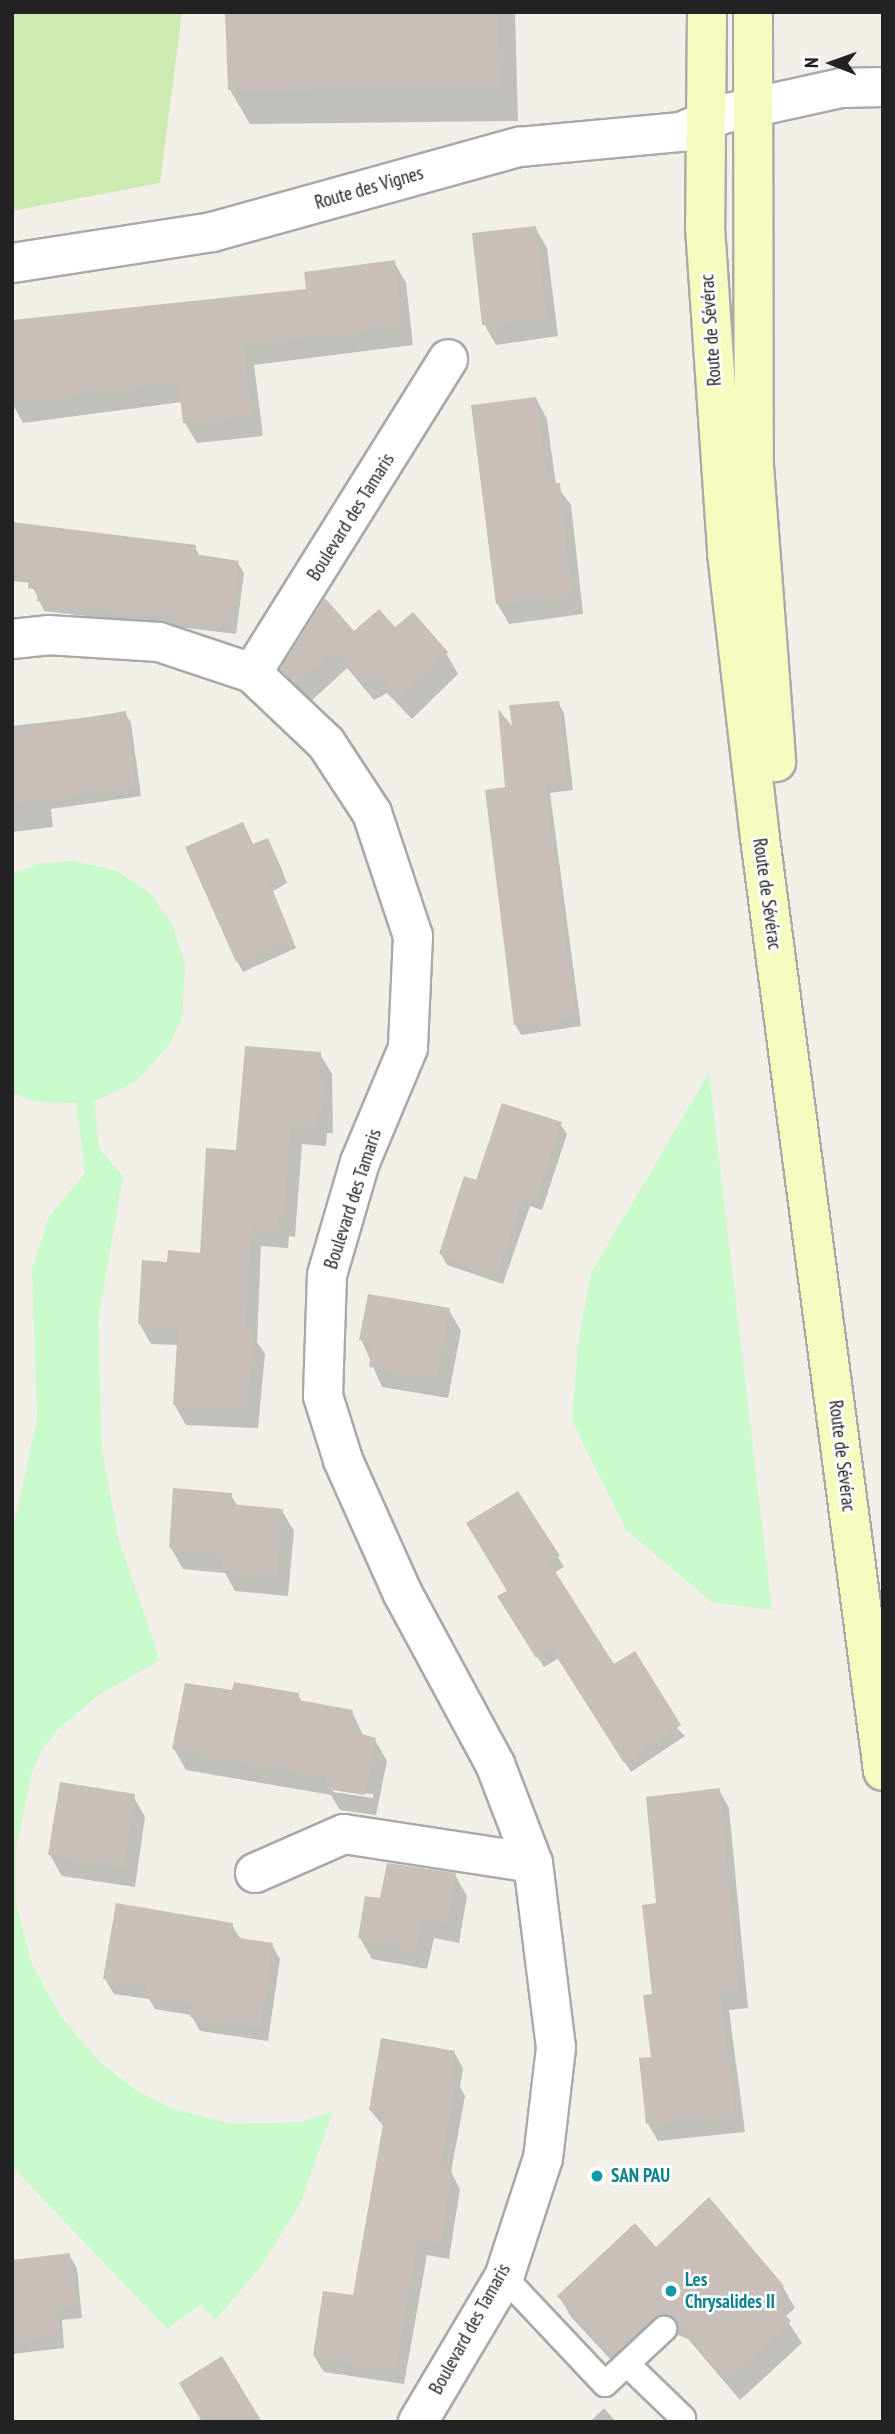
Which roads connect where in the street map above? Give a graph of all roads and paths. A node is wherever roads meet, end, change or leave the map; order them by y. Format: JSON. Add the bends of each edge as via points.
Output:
{"nodes":[{"id":1,"x":708,"y":12,"type":"edge"},
{"id":2,"x":727,"y":12,"type":"edge"},
{"id":3,"x":753,"y":12,"type":"edge"},
{"id":4,"x":883,"y":88,"type":"edge"},
{"id":5,"x":727,"y":114,"type":"junction"},
{"id":6,"x":12,"y":263,"type":"edge"},
{"id":7,"x":448,"y":359,"type":"dead end"},
{"id":8,"x":12,"y":639,"type":"edge"},
{"id":9,"x":252,"y":673,"type":"junction"},
{"id":10,"x":883,"y":1593,"type":"edge"},
{"id":11,"x":883,"y":1771,"type":"edge"},
{"id":12,"x":533,"y":1863,"type":"junction"},
{"id":13,"x":255,"y":1873,"type":"dead end"},
{"id":14,"x":504,"y":2277,"type":"junction"},
{"id":15,"x":664,"y":2329,"type":"dead end"},
{"id":16,"x":627,"y":2364,"type":"junction"},
{"id":17,"x":683,"y":2418,"type":"dead end"},
{"id":18,"x":418,"y":2422,"type":"edge"}],
"edges":[{"from":1,"to":5,"type":"main road","name":"Route de Sévérac"},
{"from":2,"to":5,"type":"main road","name":"Route de Sévérac"},
{"from":3,"to":5,"type":"main road","name":"Route de Sévérac"},
{"from":4,"to":5,"type":"street","name":"Route des Vignes","via":[[841,88]]},
{"from":5,"to":6,"type":"street","name":"Route des Vignes","via":[[681,132],[519,147],[212,232]]},
{"from":5,"to":10,"type":"main road","name":"Route de Sévérac","via":[[755,396],[754,466],[797,963]]},
{"from":5,"to":11,"type":"main road","name":"Route de Sévérac","via":[[705,227],[727,553]]},
{"from":7,"to":9,"type":"street","name":"Boulevard des Tamaris"},
{"from":8,"to":9,"type":"street","name":"Boulevard des Tamaris","via":[[48,635],[159,642]]},
{"from":9,"to":12,"type":"street","name":"Boulevard des Tamaris","via":[[327,743],[372,813],[413,936],[408,1048],[360,1162],[327,1275],[324,1396],[344,1460],[392,1569],[495,1764]]},
{"from":12,"to":13,"type":"street","via":[[345,1834]]},
{"from":12,"to":14,"type":"street","name":"Boulevard des Tamaris","via":[[556,2048],[543,2158]]},
{"from":14,"to":16,"type":"lane","via":[[605,2384]]},
{"from":14,"to":18,"type":"street","name":"Boulevard des Tamaris"},
{"from":15,"to":16,"type":"lane"},
{"from":16,"to":17,"type":"lane"}]}
